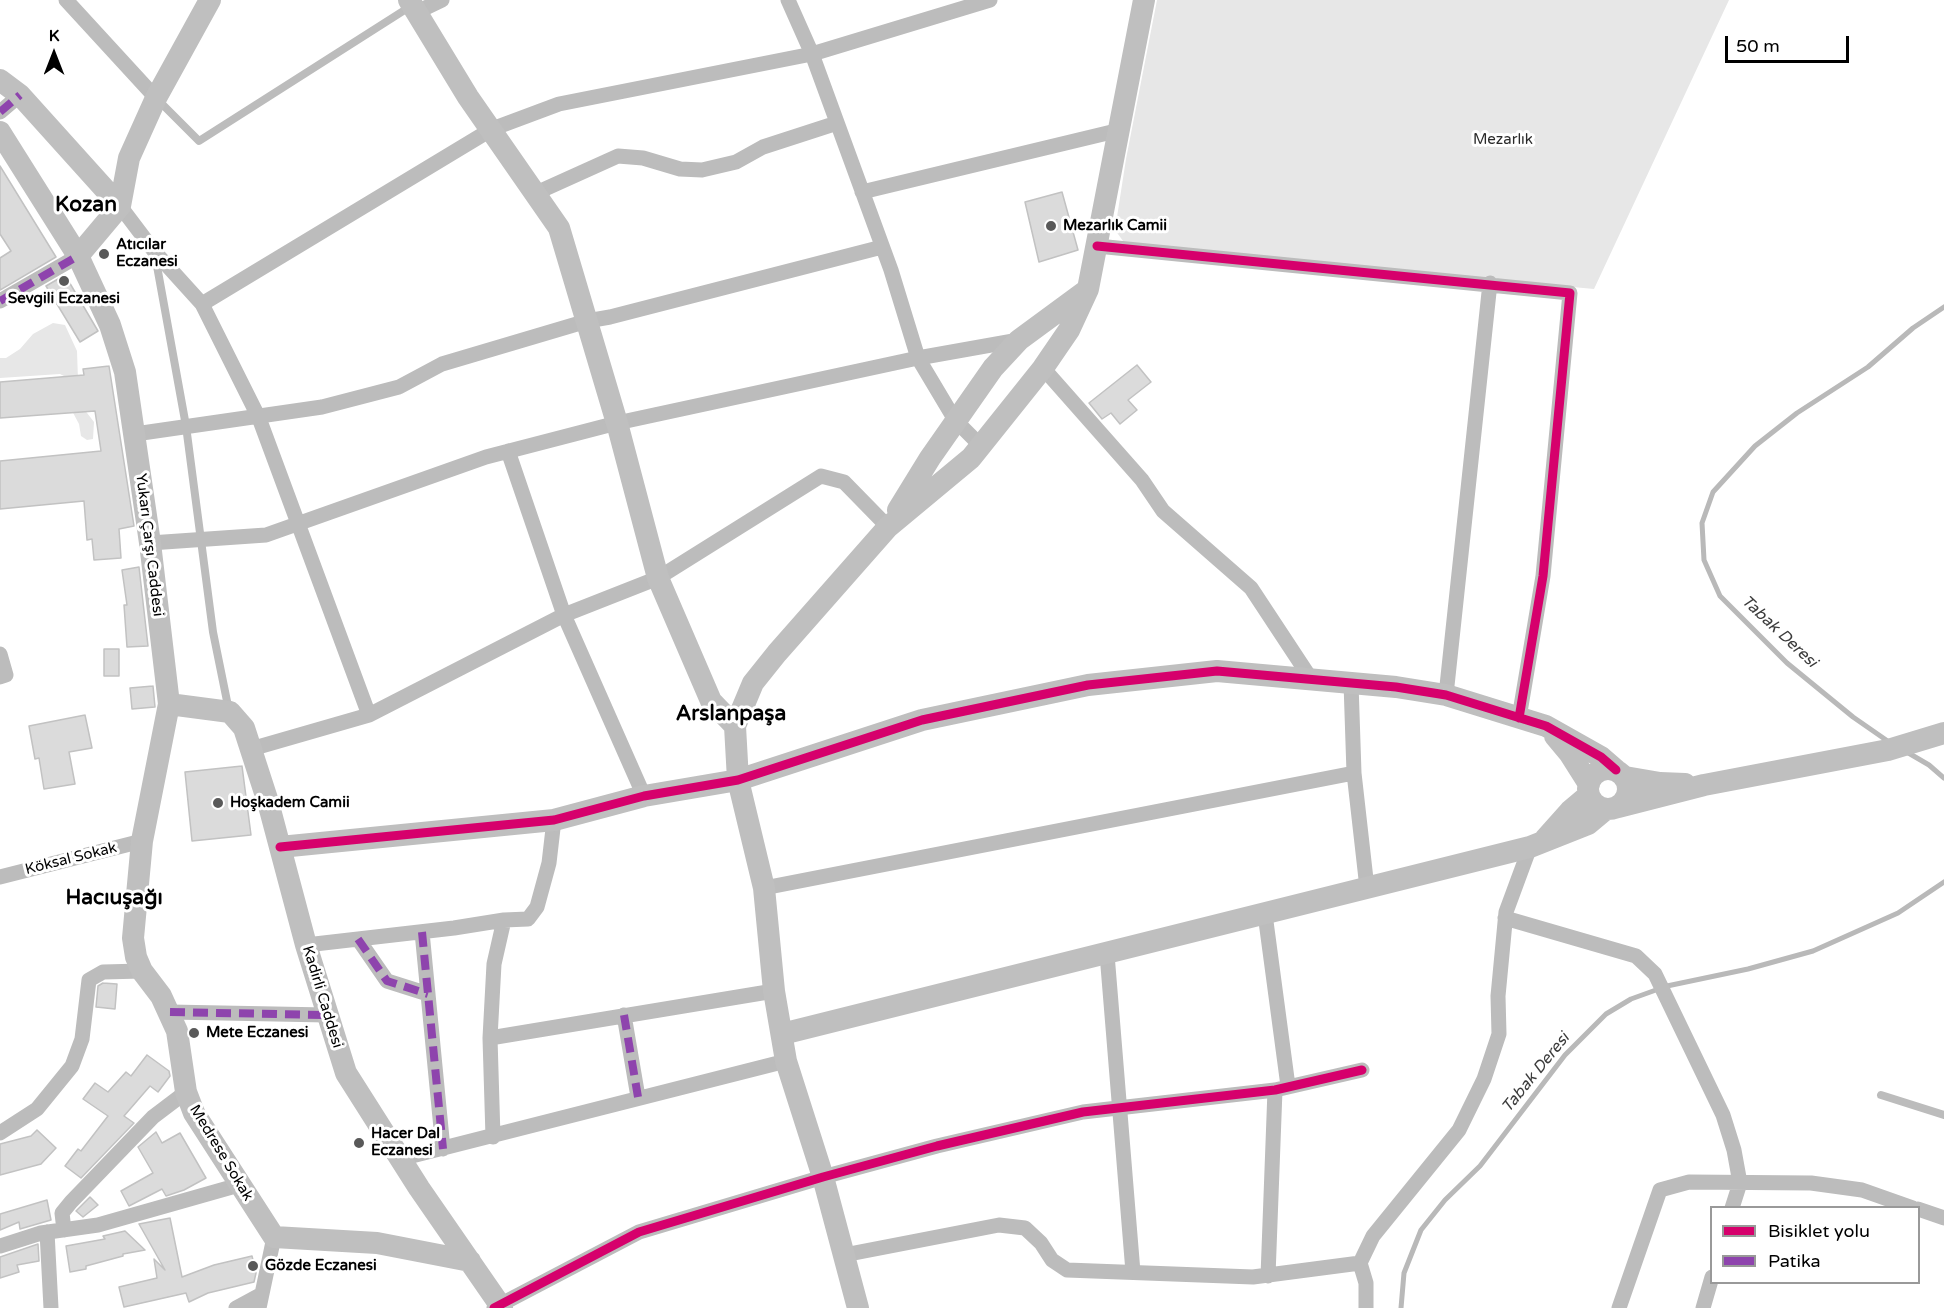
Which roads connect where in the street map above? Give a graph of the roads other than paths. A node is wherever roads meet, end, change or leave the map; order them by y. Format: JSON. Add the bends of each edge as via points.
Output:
{"nodes":[{"id":1,"x":66,"y":0,"type":"edge"},
{"id":2,"x":210,"y":0,"type":"edge"},
{"id":3,"x":442,"y":0,"type":"edge"},
{"id":4,"x":788,"y":0,"type":"edge"},
{"id":5,"x":990,"y":0,"type":"edge"},
{"id":6,"x":1144,"y":0,"type":"edge"},
{"id":7,"x":413,"y":6,"type":"edge"},
{"id":8,"x":812,"y":54,"type":"junction"},
{"id":9,"x":0,"y":80,"type":"edge"},
{"id":10,"x":20,"y":95,"type":"junction"},
{"id":11,"x":156,"y":98,"type":"junction"},
{"id":12,"x":0,"y":112,"type":"edge"},
{"id":13,"x":837,"y":123,"type":"junction"},
{"id":14,"x":492,"y":129,"type":"junction"},
{"id":15,"x":1120,"y":130,"type":"junction"},
{"id":16,"x":0,"y":132,"type":"edge"},
{"id":17,"x":862,"y":192,"type":"junction"},
{"id":18,"x":536,"y":194,"type":"junction"},
{"id":19,"x":120,"y":206,"type":"junction"},
{"id":20,"x":1097,"y":246,"type":"junction"},
{"id":21,"x":882,"y":247,"type":"junction"},
{"id":22,"x":154,"y":251,"type":"junction"},
{"id":23,"x":78,"y":256,"type":"junction"},
{"id":24,"x":1490,"y":283,"type":"junction"},
{"id":25,"x":1088,"y":289,"type":"junction"},
{"id":26,"x":0,"y":301,"type":"edge"},
{"id":27,"x":202,"y":304,"type":"junction"},
{"id":28,"x":587,"y":321,"type":"junction"},
{"id":29,"x":1019,"y":340,"type":"junction"},
{"id":30,"x":918,"y":358,"type":"junction"},
{"id":31,"x":1043,"y":368,"type":"junction"},
{"id":32,"x":259,"y":418,"type":"junction"},
{"id":33,"x":955,"y":420,"type":"junction"},
{"id":34,"x":617,"y":423,"type":"junction"},
{"id":35,"x":186,"y":426,"type":"junction"},
{"id":36,"x":135,"y":434,"type":"junction"},
{"id":37,"x":981,"y":446,"type":"junction"},
{"id":38,"x":508,"y":451,"type":"junction"},
{"id":39,"x":298,"y":523,"type":"junction"},
{"id":40,"x":888,"y":527,"type":"junction"},
{"id":41,"x":202,"y":540,"type":"junction"},
{"id":42,"x":150,"y":543,"type":"junction"},
{"id":43,"x":658,"y":578,"type":"junction"},
{"id":44,"x":564,"y":615,"type":"junction"},
{"id":45,"x":0,"y":654,"type":"edge"},
{"id":46,"x":0,"y":677,"type":"edge"},
{"id":47,"x":1311,"y":679,"type":"junction"},
{"id":48,"x":1351,"y":683,"type":"junction"},
{"id":49,"x":1446,"y":695,"type":"junction"},
{"id":50,"x":169,"y":704,"type":"junction"},
{"id":51,"x":230,"y":712,"type":"junction"},
{"id":52,"x":369,"y":715,"type":"junction"},
{"id":53,"x":1519,"y":718,"type":"junction"},
{"id":54,"x":735,"y":726,"type":"junction"},
{"id":55,"x":1546,"y":726,"type":"junction"},
{"id":56,"x":1944,"y":733,"type":"edge"},
{"id":57,"x":251,"y":748,"type":"junction"},
{"id":58,"x":1354,"y":773,"type":"junction"},
{"id":59,"x":1621,"y":773,"type":"junction"},
{"id":60,"x":738,"y":780,"type":"junction"},
{"id":61,"x":1704,"y":784,"type":"junction"},
{"id":62,"x":644,"y":796,"type":"junction"},
{"id":63,"x":1601,"y":799,"type":"junction"},
{"id":64,"x":554,"y":820,"type":"junction"},
{"id":65,"x":142,"y":841,"type":"junction"},
{"id":66,"x":1536,"y":845,"type":"junction"},
{"id":67,"x":280,"y":847,"type":"junction"},
{"id":68,"x":0,"y":877,"type":"edge"},
{"id":69,"x":764,"y":888,"type":"junction"},
{"id":70,"x":1367,"y":888,"type":"junction"},
{"id":71,"x":1265,"y":914,"type":"junction"},
{"id":72,"x":1505,"y":918,"type":"junction"},
{"id":73,"x":504,"y":920,"type":"junction"},
{"id":74,"x":422,"y":932,"type":"junction"},
{"id":75,"x":358,"y":939,"type":"junction"},
{"id":76,"x":306,"y":945,"type":"junction"},
{"id":77,"x":1107,"y":954,"type":"junction"},
{"id":78,"x":142,"y":971,"type":"junction"},
{"id":79,"x":774,"y":991,"type":"junction"},
{"id":80,"x":428,"y":994,"type":"junction"},
{"id":81,"x":170,"y":1012,"type":"junction"},
{"id":82,"x":327,"y":1015,"type":"junction"},
{"id":83,"x":624,"y":1015,"type":"junction"},
{"id":84,"x":782,"y":1034,"type":"junction"},
{"id":85,"x":490,"y":1038,"type":"junction"},
{"id":86,"x":786,"y":1061,"type":"junction"},
{"id":87,"x":1362,"y":1070,"type":"dead end"},
{"id":88,"x":1282,"y":1088,"type":"junction"},
{"id":89,"x":186,"y":1092,"type":"junction"},
{"id":90,"x":1881,"y":1095,"type":"dead end"},
{"id":91,"x":638,"y":1097,"type":"junction"},
{"id":92,"x":1119,"y":1108,"type":"junction"},
{"id":93,"x":1944,"y":1115,"type":"edge"},
{"id":94,"x":0,"y":1133,"type":"edge"},
{"id":95,"x":493,"y":1137,"type":"junction"},
{"id":96,"x":443,"y":1149,"type":"junction"},
{"id":97,"x":400,"y":1159,"type":"junction"},
{"id":98,"x":823,"y":1177,"type":"junction"},
{"id":99,"x":1740,"y":1183,"type":"junction"},
{"id":100,"x":240,"y":1185,"type":"junction"},
{"id":101,"x":1733,"y":1206,"type":"edge"},
{"id":102,"x":1907,"y":1206,"type":"edge"},
{"id":103,"x":1920,"y":1210,"type":"edge"},
{"id":104,"x":1944,"y":1218,"type":"edge"},
{"id":105,"x":64,"y":1230,"type":"junction"},
{"id":106,"x":47,"y":1232,"type":"junction"},
{"id":107,"x":274,"y":1237,"type":"junction"},
{"id":108,"x":0,"y":1246,"type":"edge"},
{"id":109,"x":844,"y":1255,"type":"junction"},
{"id":110,"x":470,"y":1261,"type":"junction"},
{"id":111,"x":1360,"y":1263,"type":"junction"},
{"id":112,"x":1133,"y":1272,"type":"junction"},
{"id":113,"x":1268,"y":1276,"type":"junction"},
{"id":114,"x":1710,"y":1284,"type":"edge"},
{"id":115,"x":260,"y":1302,"type":"edge"},
{"id":116,"x":499,"y":1307,"type":"edge"},
{"id":117,"x":51,"y":1308,"type":"edge"},
{"id":118,"x":236,"y":1308,"type":"edge"},
{"id":119,"x":858,"y":1308,"type":"edge"},
{"id":120,"x":1366,"y":1308,"type":"edge"},
{"id":121,"x":1619,"y":1308,"type":"edge"},
{"id":122,"x":1703,"y":1308,"type":"edge"}],
"edges":[{"from":1,"to":11,"type":"street"},
{"from":2,"to":11,"type":"street"},
{"from":3,"to":7,"type":"street"},
{"from":4,"to":8,"type":"street"},
{"from":5,"to":8,"type":"street"},
{"from":6,"to":15,"type":"street"},
{"from":7,"to":11,"type":"lane","via":[[199,141]]},
{"from":7,"to":14,"type":"street","via":[[468,98]]},
{"from":8,"to":13,"type":"street"},
{"from":8,"to":14,"type":"street","via":[[559,104]]},
{"from":9,"to":10,"type":"street"},
{"from":10,"to":12,"type":"street"},
{"from":10,"to":19,"type":"street"},
{"from":11,"to":19,"type":"street","via":[[129,158]]},
{"from":13,"to":17,"type":"street"},
{"from":13,"to":18,"type":"street","via":[[763,147],[736,162],[702,170],[618,156]]},
{"from":14,"to":18,"type":"street"},
{"from":14,"to":27,"type":"street"},
{"from":15,"to":17,"type":"street"},
{"from":15,"to":20,"type":"street"},
{"from":16,"to":23,"type":"street","name":"Yukarı Çarşı Caddesi"},
{"from":17,"to":21,"type":"street"},
{"from":18,"to":28,"type":"street","via":[[559,228]]},
{"from":19,"to":22,"type":"street"},
{"from":19,"to":23,"type":"street"},
{"from":20,"to":24,"type":"street"},
{"from":20,"to":25,"type":"street"},
{"from":21,"to":28,"type":"street"},
{"from":21,"to":30,"type":"street"},
{"from":22,"to":27,"type":"street"},
{"from":22,"to":35,"type":"lane"},
{"from":23,"to":26,"type":"street"},
{"from":23,"to":36,"type":"street","name":"Yukarı Çarşı Caddesi","via":[[119,346]]},
{"from":24,"to":49,"type":"street"},
{"from":24,"to":53,"type":"street","via":[[1570,293],[1543,576]]},
{"from":25,"to":29,"type":"street"},
{"from":25,"to":31,"type":"street","via":[[1069,330]]},
{"from":27,"to":32,"type":"street"},
{"from":28,"to":32,"type":"street","via":[[442,364],[399,387]]},
{"from":28,"to":34,"type":"street"},
{"from":29,"to":30,"type":"street"},
{"from":29,"to":33,"type":"street"},
{"from":30,"to":33,"type":"street"},
{"from":30,"to":34,"type":"street"},
{"from":31,"to":37,"type":"street"},
{"from":31,"to":47,"type":"street","via":[[1142,480],[1163,511],[1251,588]]},
{"from":32,"to":35,"type":"street"},
{"from":32,"to":39,"type":"street"},
{"from":33,"to":37,"type":"street"},
{"from":33,"to":40,"type":"street"},
{"from":34,"to":38,"type":"street"},
{"from":34,"to":43,"type":"street"},
{"from":35,"to":36,"type":"street"},
{"from":35,"to":41,"type":"lane"},
{"from":36,"to":42,"type":"street","name":"Yukarı Çarşı Caddesi"},
{"from":37,"to":40,"type":"street"},
{"from":38,"to":39,"type":"street"},
{"from":38,"to":44,"type":"street"},
{"from":39,"to":41,"type":"street","via":[[266,536]]},
{"from":39,"to":52,"type":"street"},
{"from":40,"to":43,"type":"street","via":[[844,482],[821,476]]},
{"from":40,"to":54,"type":"street","via":[[753,683]]},
{"from":41,"to":42,"type":"street"},
{"from":41,"to":51,"type":"lane","via":[[213,632]]},
{"from":42,"to":50,"type":"street","name":"Yukarı Çarşı Caddesi"},
{"from":43,"to":44,"type":"street"},
{"from":43,"to":54,"type":"street","via":[[711,701]]},
{"from":44,"to":52,"type":"street"},
{"from":44,"to":62,"type":"street"},
{"from":45,"to":46,"type":"street","via":[[6,675]]},
{"from":47,"to":48,"type":"street"},
{"from":47,"to":60,"type":"street","via":[[1218,670],[1088,685],[922,720]]},
{"from":48,"to":49,"type":"street"},
{"from":48,"to":58,"type":"street"},
{"from":49,"to":53,"type":"street"},
{"from":50,"to":51,"type":"street"},
{"from":50,"to":65,"type":"street","name":"Yukarı Çarşı Caddesi"},
{"from":51,"to":57,"type":"street","name":"Kadirli Caddesi","via":[[244,728]]},
{"from":52,"to":57,"type":"street"},
{"from":53,"to":55,"type":"street"},
{"from":54,"to":60,"type":"street"},
{"from":55,"to":59,"type":"street"},
{"from":55,"to":63,"type":"street"},
{"from":56,"to":61,"type":"street","via":[[1888,750]]},
{"from":57,"to":67,"type":"street","name":"Kadirli Caddesi"},
{"from":58,"to":69,"type":"street"},
{"from":58,"to":70,"type":"street"},
{"from":59,"to":61,"type":"street","via":[[1660,783]]},
{"from":59,"to":63,"type":"street","via":[[1629,788],[1626,799]]},
{"from":59,"to":63,"type":"street","via":[[1605,769],[1594,774]]},
{"from":60,"to":62,"type":"street"},
{"from":60,"to":69,"type":"street"},
{"from":61,"to":63,"type":"street"},
{"from":62,"to":64,"type":"street"},
{"from":63,"to":66,"type":"street","via":[[1588,824]]},
{"from":64,"to":67,"type":"street"},
{"from":64,"to":73,"type":"street","via":[[549,863],[537,907],[528,919]]},
{"from":65,"to":68,"type":"street","name":"Köksal Sokak"},
{"from":65,"to":78,"type":"street","name":"Medrese Sokak","via":[[133,938]]},
{"from":66,"to":70,"type":"street"},
{"from":66,"to":72,"type":"street"},
{"from":67,"to":76,"type":"street","name":"Kadirli Caddesi"},
{"from":69,"to":79,"type":"street"},
{"from":70,"to":71,"type":"street"},
{"from":71,"to":77,"type":"street"},
{"from":71,"to":88,"type":"street"},
{"from":72,"to":99,"type":"street","via":[[1636,956],[1655,974],[1723,1115]]},
{"from":72,"to":111,"type":"street","via":[[1499,1034],[1484,1079],[1459,1130],[1383,1221]]},
{"from":73,"to":74,"type":"street"},
{"from":73,"to":85,"type":"street","via":[[494,964]]},
{"from":74,"to":75,"type":"street"},
{"from":74,"to":80,"type":"street"},
{"from":75,"to":76,"type":"street"},
{"from":75,"to":80,"type":"street","via":[[387,981]]},
{"from":76,"to":82,"type":"street","name":"Kadirli Caddesi"},
{"from":77,"to":84,"type":"street"},
{"from":77,"to":92,"type":"street"},
{"from":78,"to":81,"type":"street","name":"Medrese Sokak"},
{"from":78,"to":94,"type":"street","via":[[103,972],[89,980],[81,1039],[72,1066],[37,1109]]},
{"from":79,"to":83,"type":"street"},
{"from":79,"to":84,"type":"street"},
{"from":80,"to":96,"type":"street"},
{"from":81,"to":82,"type":"street"},
{"from":81,"to":89,"type":"street","name":"Medrese Sokak","via":[[177,1030]]},
{"from":82,"to":97,"type":"street","name":"Kadirli Caddesi","via":[[346,1072]]},
{"from":83,"to":85,"type":"street"},
{"from":83,"to":91,"type":"street"},
{"from":84,"to":86,"type":"street"},
{"from":85,"to":95,"type":"street"},
{"from":86,"to":91,"type":"street"},
{"from":86,"to":98,"type":"street"},
{"from":87,"to":88,"type":"street"},
{"from":88,"to":92,"type":"street"},
{"from":88,"to":113,"type":"street"},
{"from":89,"to":100,"type":"street","name":"Medrese Sokak","via":[[206,1134]]},
{"from":89,"to":105,"type":"street","via":[[153,1117],[71,1202],[62,1213]]},
{"from":90,"to":93,"type":"lane"},
{"from":91,"to":95,"type":"street"},
{"from":92,"to":98,"type":"street","via":[[1083,1112],[937,1146]]},
{"from":92,"to":112,"type":"street"},
{"from":95,"to":96,"type":"street"},
{"from":96,"to":97,"type":"street"},
{"from":97,"to":110,"type":"street","name":"Kadirli Caddesi"},
{"from":98,"to":109,"type":"street"},
{"from":98,"to":116,"type":"street","via":[[639,1232]]},
{"from":99,"to":101,"type":"street"},
{"from":99,"to":102,"type":"street","via":[[1811,1183],[1862,1190]]},
{"from":99,"to":121,"type":"street","via":[[1689,1182],[1660,1190]]},
{"from":100,"to":105,"type":"street","via":[[98,1225]]},
{"from":100,"to":107,"type":"street","name":"Medrese Sokak"},
{"from":103,"to":104,"type":"street"},
{"from":105,"to":106,"type":"street"},
{"from":106,"to":108,"type":"street"},
{"from":106,"to":117,"type":"street"},
{"from":107,"to":110,"type":"street","via":[[377,1243]]},
{"from":107,"to":115,"type":"street"},
{"from":109,"to":112,"type":"street","via":[[999,1225],[1025,1228],[1052,1260],[1067,1270]]},
{"from":109,"to":119,"type":"street"},
{"from":110,"to":116,"type":"street","name":"Kadirli Caddesi"},
{"from":111,"to":113,"type":"street"},
{"from":111,"to":120,"type":"street","via":[[1366,1283]]},
{"from":112,"to":113,"type":"street"},
{"from":114,"to":122,"type":"street"},
{"from":115,"to":118,"type":"street"}]}
